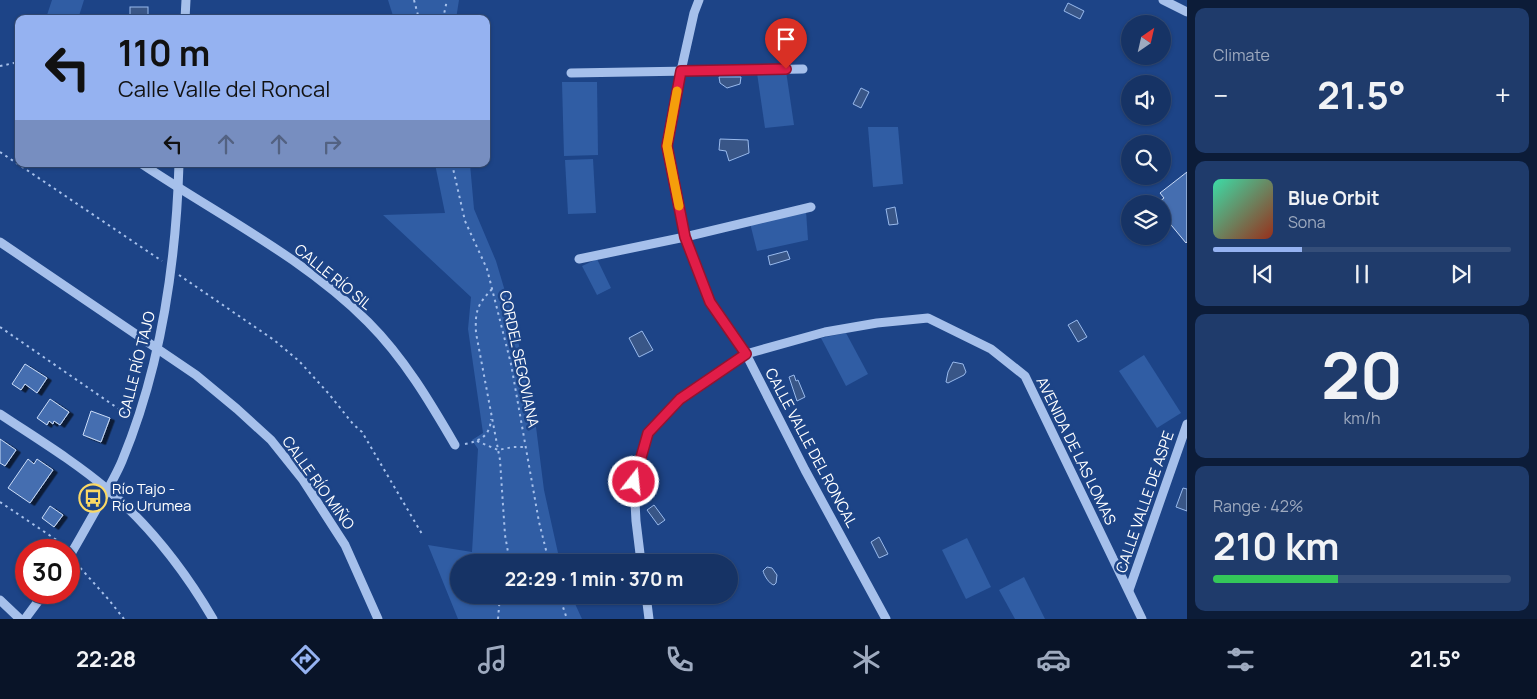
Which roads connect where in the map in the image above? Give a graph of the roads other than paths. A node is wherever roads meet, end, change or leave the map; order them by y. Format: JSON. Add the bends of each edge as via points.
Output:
{"nodes":[{"id":1,"x":186,"y":0,"type":"edge"},
{"id":2,"x":699,"y":0,"type":"edge"},
{"id":3,"x":1163,"y":0,"type":"edge"},
{"id":4,"x":1187,"y":12,"type":"edge"},
{"id":5,"x":185,"y":15,"type":"edge"},
{"id":6,"x":803,"y":69,"type":"dead end"},
{"id":7,"x":681,"y":71,"type":"junction"},
{"id":8,"x":572,"y":73,"type":"dead end"},
{"id":9,"x":146,"y":167,"type":"edge"},
{"id":10,"x":179,"y":167,"type":"edge"},
{"id":11,"x":178,"y":188,"type":"junction"},
{"id":12,"x":811,"y":206,"type":"dead end"},
{"id":13,"x":685,"y":237,"type":"junction"},
{"id":14,"x":0,"y":242,"type":"edge"},
{"id":15,"x":579,"y":259,"type":"dead end"},
{"id":16,"x":158,"y":349,"type":"junction"},
{"id":17,"x":746,"y":354,"type":"junction"},
{"id":18,"x":0,"y":414,"type":"edge"},
{"id":19,"x":1187,"y":424,"type":"edge"},
{"id":20,"x":455,"y":445,"type":"road end"},
{"id":21,"x":108,"y":490,"type":"junction"},
{"id":22,"x":80,"y":539,"type":"edge"},
{"id":23,"x":640,"y":554,"type":"edge"},
{"id":24,"x":1128,"y":590,"type":"junction"},
{"id":25,"x":0,"y":600,"type":"edge"},
{"id":26,"x":36,"y":604,"type":"edge"},
{"id":27,"x":647,"y":604,"type":"edge"},
{"id":28,"x":20,"y":619,"type":"edge"},
{"id":29,"x":25,"y":619,"type":"edge"},
{"id":30,"x":213,"y":619,"type":"edge"},
{"id":31,"x":378,"y":619,"type":"edge"},
{"id":32,"x":649,"y":619,"type":"edge"},
{"id":33,"x":886,"y":619,"type":"edge"},
{"id":34,"x":1142,"y":619,"type":"edge"}],
"edges":[{"from":1,"to":5,"type":"street"},
{"from":2,"to":7,"type":"street","name":"CALLE VALLE DEL RONCAL"},
{"from":3,"to":4,"type":"street"},
{"from":6,"to":7,"type":"street"},
{"from":7,"to":8,"type":"street"},
{"from":7,"to":13,"type":"street","name":"CALLE VALLE DEL RONCAL","via":[[667,146]]},
{"from":9,"to":11,"type":"street","name":"CALLE RÍO SIL"},
{"from":10,"to":11,"type":"street","name":"CALLE RÍO TAJO"},
{"from":11,"to":16,"type":"street","name":"CALLE RÍO TAJO","via":[[171,268]]},
{"from":11,"to":20,"type":"street","name":"CALLE RÍO SIL","via":[[318,278],[369,323],[399,357],[428,398]]},
{"from":12,"to":13,"type":"street"},
{"from":13,"to":15,"type":"street"},
{"from":13,"to":17,"type":"street","name":"CALLE VALLE DEL RONCAL","via":[[710,302]]},
{"from":14,"to":16,"type":"street","name":"CALLE RÍO MIÑO"},
{"from":16,"to":21,"type":"street","name":"CALLE RÍO TAJO","via":[[137,421]]},
{"from":16,"to":31,"type":"street","name":"CALLE RÍO MIÑO","via":[[196,375],[271,440],[303,480],[345,545]]},
{"from":17,"to":23,"type":"street","name":"AVENIDA DE LAS LOMAS","via":[[680,399],[648,433],[634,482]]},
{"from":17,"to":24,"type":"street","name":"AVENIDA DE LAS LOMAS","via":[[825,332],[877,322],[928,318],[991,350],[1025,376]]},
{"from":17,"to":33,"type":"street","name":"CALLE VALLE DEL RONCAL"},
{"from":18,"to":21,"type":"street"},
{"from":19,"to":24,"type":"street","name":"CALLE VALLE DE ASPE"},
{"from":21,"to":22,"type":"street","name":"CALLE RÍO TAJO"},
{"from":21,"to":30,"type":"street","via":[[166,551]]},
{"from":24,"to":34,"type":"street","name":"AVENIDA DE LAS LOMAS"},
{"from":25,"to":28,"type":"street"},
{"from":26,"to":29,"type":"street"},
{"from":27,"to":32,"type":"street"}]}
